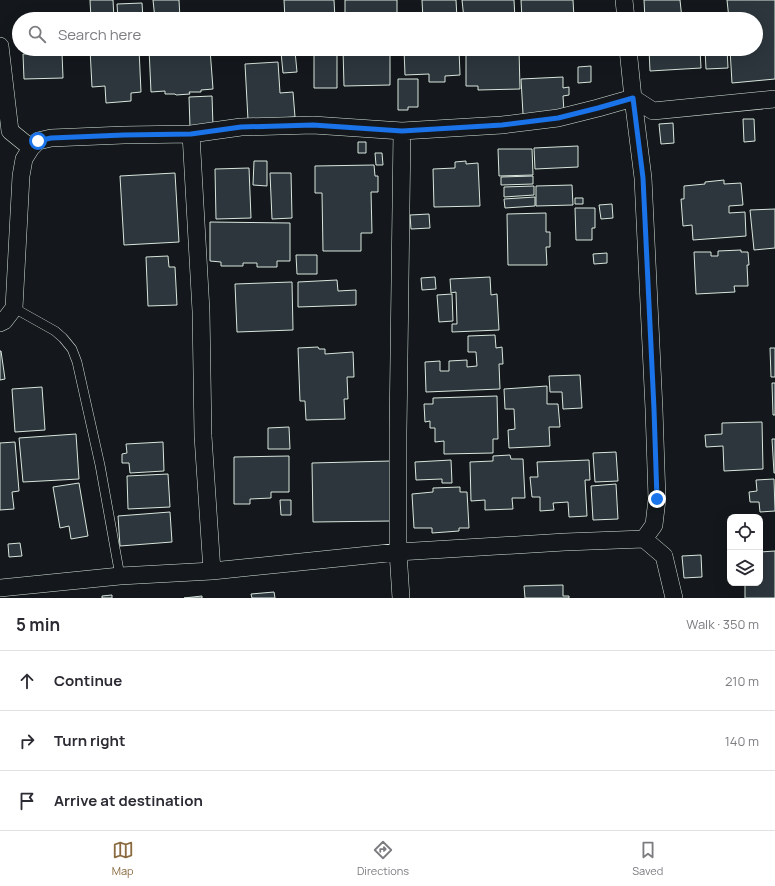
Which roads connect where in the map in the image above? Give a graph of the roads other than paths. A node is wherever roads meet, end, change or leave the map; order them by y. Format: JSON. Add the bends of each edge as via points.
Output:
{"nodes":[{"id":1,"x":624,"y":0,"type":"edge"},
{"id":2,"x":625,"y":12,"type":"edge"},
{"id":3,"x":0,"y":46,"type":"edge"},
{"id":4,"x":629,"y":56,"type":"edge"},
{"id":5,"x":633,"y":98,"type":"junction"},
{"id":6,"x":775,"y":99,"type":"edge"},
{"id":7,"x":402,"y":131,"type":"junction"},
{"id":8,"x":191,"y":134,"type":"junction"},
{"id":9,"x":31,"y":148,"type":"junction"},
{"id":10,"x":14,"y":308,"type":"junction"},
{"id":11,"x":0,"y":323,"type":"edge"},
{"id":12,"x":644,"y":539,"type":"junction"},
{"id":13,"x":398,"y":552,"type":"junction"},
{"id":14,"x":212,"y":571,"type":"junction"},
{"id":15,"x":120,"y":576,"type":"junction"},
{"id":16,"x":0,"y":588,"type":"edge"},
{"id":17,"x":402,"y":598,"type":"edge"},
{"id":18,"x":674,"y":598,"type":"edge"}],
"edges":[{"from":1,"to":2,"type":"street"},
{"from":3,"to":9,"type":"street","via":[[10,131]]},
{"from":4,"to":5,"type":"street"},
{"from":5,"to":6,"type":"street","via":[[653,111]]},
{"from":5,"to":7,"type":"street","via":[[558,118],[502,125]]},
{"from":5,"to":12,"type":"street","via":[[643,178],[657,499],[654,525]]},
{"from":7,"to":8,"type":"street","via":[[313,125],[241,127]]},
{"from":7,"to":13,"type":"street"},
{"from":8,"to":9,"type":"street","via":[[51,138],[38,141]]},
{"from":8,"to":14,"type":"street","via":[[201,311],[203,436]]},
{"from":9,"to":10,"type":"street","via":[[24,159],[21,176]]},
{"from":10,"to":11,"type":"street"},
{"from":10,"to":15,"type":"lane","via":[[55,332],[72,349],[100,464]]},
{"from":12,"to":13,"type":"street"},
{"from":12,"to":18,"type":"street","via":[[664,556]]},
{"from":13,"to":14,"type":"street"},
{"from":13,"to":17,"type":"street"},
{"from":14,"to":15,"type":"street"},
{"from":15,"to":16,"type":"street"}]}
